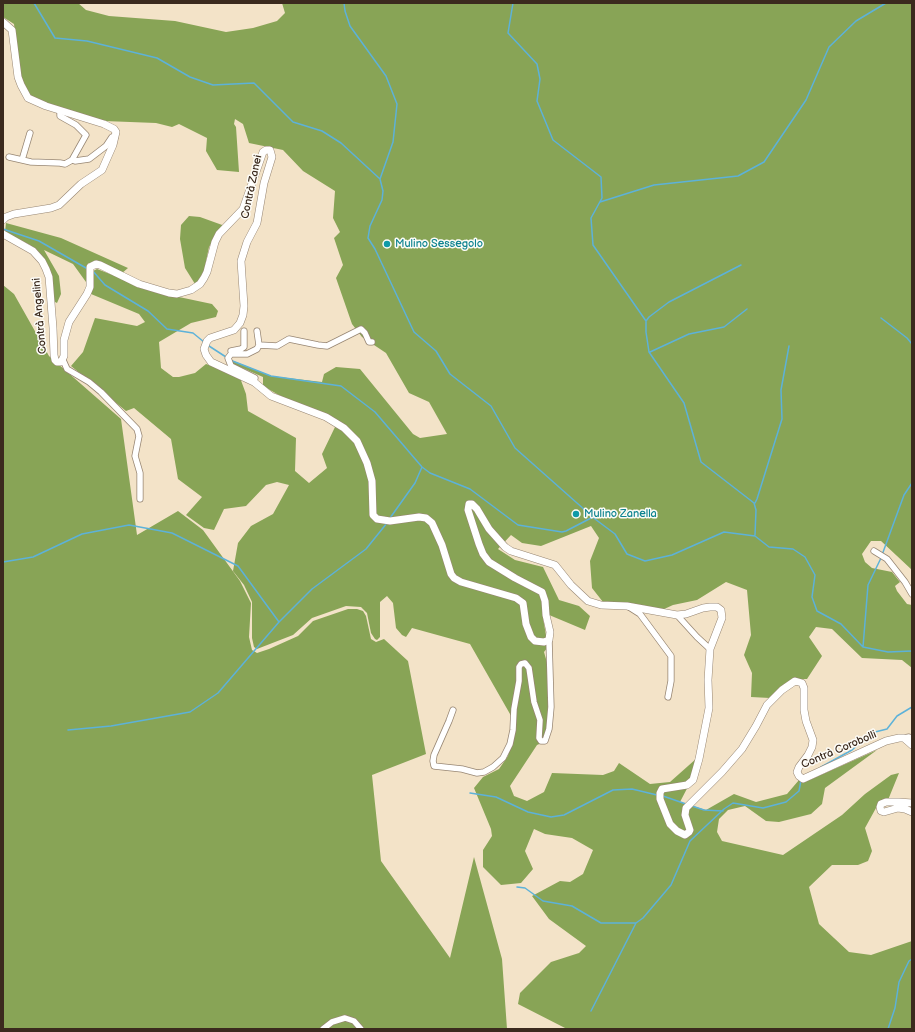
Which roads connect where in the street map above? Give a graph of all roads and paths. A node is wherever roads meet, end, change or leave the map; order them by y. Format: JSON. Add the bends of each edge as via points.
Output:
{"nodes":[{"id":1,"x":3,"y":22,"type":"edge"},
{"id":2,"x":60,"y":111,"type":"junction"},
{"id":3,"x":30,"y":133,"type":"dead end"},
{"id":4,"x":115,"y":137,"type":"junction"},
{"id":5,"x":9,"y":157,"type":"dead end"},
{"id":6,"x":22,"y":160,"type":"junction"},
{"id":7,"x":72,"y":160,"type":"junction"},
{"id":8,"x":3,"y":220,"type":"edge"},
{"id":9,"x":3,"y":234,"type":"edge"},
{"id":10,"x":244,"y":331,"type":"dead end"},
{"id":11,"x":257,"y":331,"type":"dead end"},
{"id":12,"x":372,"y":342,"type":"dead end"},
{"id":13,"x":259,"y":345,"type":"junction"},
{"id":14,"x":229,"y":355,"type":"junction"},
{"id":15,"x":63,"y":360,"type":"junction"},
{"id":16,"x":254,"y":382,"type":"junction"},
{"id":17,"x":140,"y":499,"type":"dead end"},
{"id":18,"x":874,"y":551,"type":"dead end"},
{"id":19,"x":912,"y":594,"type":"edge"},
{"id":20,"x":627,"y":606,"type":"junction"},
{"id":21,"x":677,"y":615,"type":"junction"},
{"id":22,"x":549,"y":640,"type":"junction"},
{"id":23,"x":710,"y":649,"type":"junction"},
{"id":24,"x":668,"y":697,"type":"dead end"},
{"id":25,"x":453,"y":710,"type":"dead end"},
{"id":26,"x":910,"y":741,"type":"edge"},
{"id":27,"x":912,"y":803,"type":"edge"},
{"id":28,"x":912,"y":812,"type":"edge"},
{"id":29,"x":322,"y":1029,"type":"edge"},
{"id":30,"x":361,"y":1029,"type":"edge"}],
"edges":[{"from":1,"to":2,"type":"street","via":[[9,26],[13,34],[18,77],[24,93],[33,101]]},
{"from":2,"to":4,"type":"street","via":[[110,126],[114,129]]},
{"from":2,"to":7,"type":"street","via":[[60,116],[76,125],[86,135]]},
{"from":3,"to":6,"type":"street"},
{"from":4,"to":7,"type":"street","via":[[89,159]]},
{"from":4,"to":8,"type":"street","via":[[102,170],[81,184],[59,204],[51,208],[14,214]]},
{"from":5,"to":6,"type":"street"},
{"from":6,"to":7,"type":"street","via":[[64,164]]},
{"from":9,"to":15,"type":"street","name":"Contrà Angelini","via":[[33,251],[46,269],[49,277],[54,355],[57,362]]},
{"from":10,"to":14,"type":"street","via":[[244,347],[229,351]]},
{"from":11,"to":13,"type":"street"},
{"from":12,"to":13,"type":"street","via":[[369,342],[361,329],[327,346],[289,339],[278,346]]},
{"from":13,"to":14,"type":"street","via":[[247,354]]},
{"from":14,"to":16,"type":"street","name":"Contrà Zanei","via":[[230,364],[255,378]]},
{"from":15,"to":16,"type":"street","name":"Contrà Zanei","via":[[67,327],[90,287],[90,267],[100,265],[139,284],[169,293],[177,294],[191,290],[204,278],[220,234],[243,209],[263,152],[268,149],[272,157],[264,183],[260,212],[241,261],[243,315],[234,330],[210,338],[204,349],[211,362]]},
{"from":15,"to":17,"type":"street","via":[[67,369],[101,392],[137,429],[139,436],[135,456],[140,473]]},
{"from":16,"to":22,"type":"street","name":"Contrà Zanei","via":[[271,396],[336,422],[357,441],[367,463],[372,481],[373,515],[388,521],[426,518],[432,523],[454,578],[516,598],[523,603],[531,637],[535,641]]},
{"from":18,"to":19,"type":"street","via":[[882,555]]},
{"from":20,"to":21,"type":"street","name":"Contrà Corobolli"},
{"from":20,"to":22,"type":"street","name":"Contrà Corobolli","via":[[611,606],[588,601],[555,565],[511,551],[488,529],[477,509],[469,504],[468,510],[479,544],[489,562],[542,592],[550,632]]},
{"from":20,"to":24,"type":"street","via":[[640,614],[672,656]]},
{"from":21,"to":23,"type":"street"},
{"from":21,"to":23,"type":"street","name":"Contrà Corobolli","via":[[710,607],[721,610],[722,618]]},
{"from":22,"to":25,"type":"street","via":[[551,707],[545,741],[539,738],[540,720],[534,702],[529,668],[525,663],[519,667],[510,744],[503,758],[493,767],[477,773],[434,766],[434,755]]},
{"from":23,"to":26,"type":"street","name":"Contrà Corobolli","via":[[709,708],[693,780],[686,785],[664,788],[660,796],[670,824],[685,835],[690,830],[685,815],[686,808],[742,748],[767,705],[795,681],[802,683],[804,688],[806,722],[813,740],[808,755],[797,772],[801,778],[886,741],[898,738]]},
{"from":27,"to":28,"type":"street","via":[[886,802],[880,807],[884,812],[898,808]]},
{"from":29,"to":30,"type":"street","via":[[342,1018],[354,1021]]}]}
